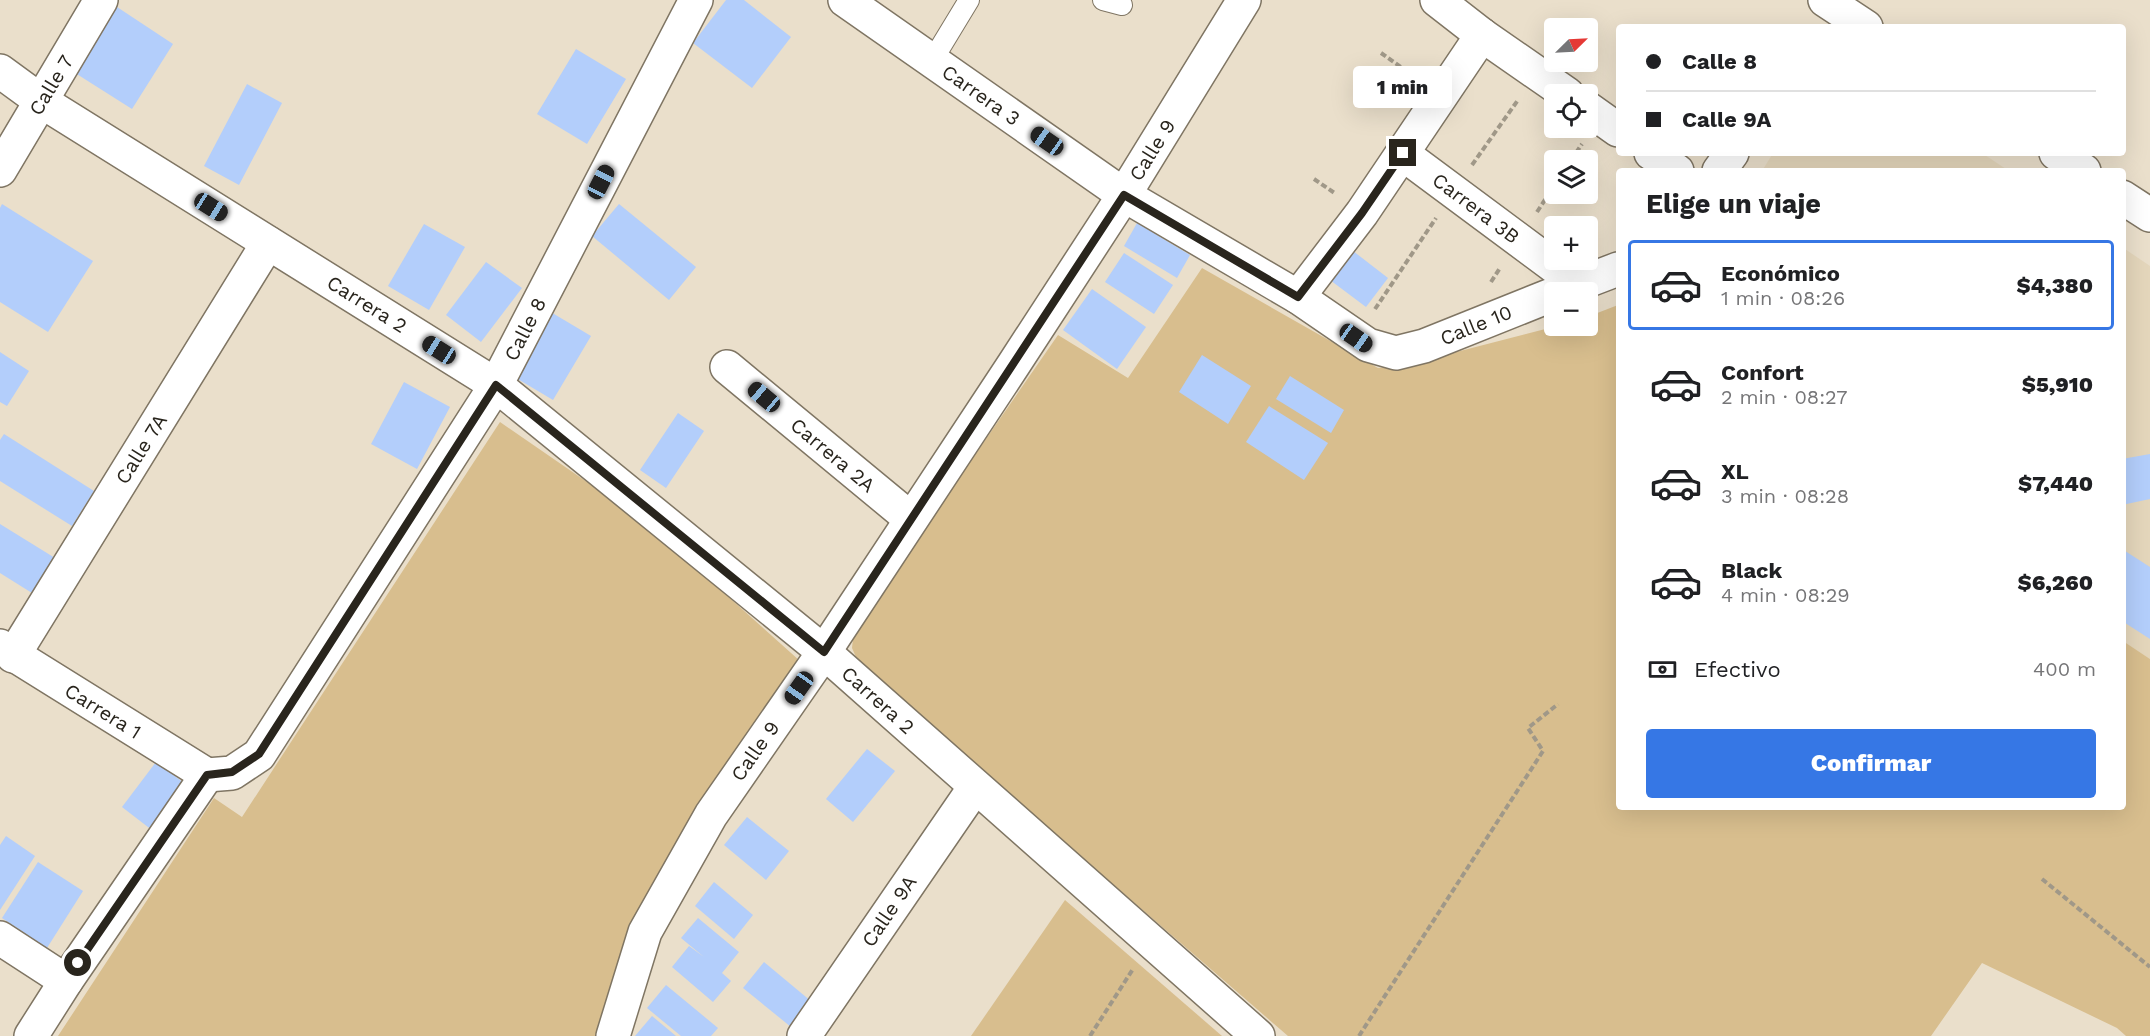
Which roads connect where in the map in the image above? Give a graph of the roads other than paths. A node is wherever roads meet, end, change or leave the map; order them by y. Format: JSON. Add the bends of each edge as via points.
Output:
{"nodes":[{"id":1,"x":101,"y":0,"type":"edge"},
{"id":2,"x":696,"y":0,"type":"edge"},
{"id":3,"x":844,"y":0,"type":"edge"},
{"id":4,"x":969,"y":0,"type":"edge"},
{"id":5,"x":1103,"y":0,"type":"edge"},
{"id":6,"x":1244,"y":0,"type":"edge"},
{"id":7,"x":1437,"y":0,"type":"edge"},
{"id":8,"x":1122,"y":5,"type":"dead end"},
{"id":9,"x":1829,"y":8,"type":"edge"},
{"id":10,"x":1860,"y":24,"type":"edge"},
{"id":11,"x":1482,"y":35,"type":"junction"},
{"id":12,"x":932,"y":61,"type":"junction"},
{"id":13,"x":0,"y":71,"type":"edge"},
{"id":14,"x":1553,"y":84,"type":"edge"},
{"id":15,"x":41,"y":101,"type":"junction"},
{"id":16,"x":1598,"y":116,"type":"edge"},
{"id":17,"x":1616,"y":129,"type":"edge"},
{"id":18,"x":1403,"y":153,"type":"junction"},
{"id":19,"x":1655,"y":156,"type":"edge"},
{"id":20,"x":2061,"y":156,"type":"edge"},
{"id":21,"x":1673,"y":168,"type":"edge"},
{"id":22,"x":2079,"y":168,"type":"edge"},
{"id":23,"x":0,"y":170,"type":"edge"},
{"id":24,"x":1124,"y":195,"type":"junction"},
{"id":25,"x":2126,"y":200,"type":"edge"},
{"id":26,"x":2150,"y":215,"type":"edge"},
{"id":27,"x":268,"y":243,"type":"junction"},
{"id":28,"x":1616,"y":270,"type":"edge"},
{"id":29,"x":1554,"y":282,"type":"edge"},
{"id":30,"x":1584,"y":282,"type":"edge"},
{"id":31,"x":1298,"y":297,"type":"junction"},
{"id":32,"x":1544,"y":298,"type":"edge"},
{"id":33,"x":1396,"y":353,"type":"joint"},
{"id":34,"x":728,"y":367,"type":"dead end"},
{"id":35,"x":496,"y":385,"type":"junction"},
{"id":36,"x":911,"y":519,"type":"junction"},
{"id":37,"x":6,"y":651,"type":"edge"},
{"id":38,"x":824,"y":652,"type":"junction"},
{"id":39,"x":207,"y":775,"type":"junction"},
{"id":40,"x":975,"y":787,"type":"junction"},
{"id":41,"x":0,"y":938,"type":"edge"},
{"id":42,"x":66,"y":981,"type":"junction"},
{"id":43,"x":31,"y":1036,"type":"edge"},
{"id":44,"x":613,"y":1036,"type":"edge"},
{"id":45,"x":804,"y":1036,"type":"edge"},
{"id":46,"x":1258,"y":1036,"type":"edge"}],
"edges":[{"from":1,"to":15,"type":"street","name":"Calle 7"},
{"from":2,"to":35,"type":"street","name":"Calle 8"},
{"from":3,"to":12,"type":"street","name":"Carrera 3"},
{"from":4,"to":12,"type":"lane"},
{"from":5,"to":8,"type":"lane"},
{"from":6,"to":24,"type":"street","name":"Calle 9"},
{"from":7,"to":11,"type":"street"},
{"from":9,"to":10,"type":"street"},
{"from":11,"to":14,"type":"street"},
{"from":11,"to":18,"type":"street"},
{"from":12,"to":24,"type":"street","name":"Carrera 3"},
{"from":13,"to":15,"type":"street","name":"Carrera 2"},
{"from":15,"to":23,"type":"street","name":"Calle 7"},
{"from":15,"to":27,"type":"street","name":"Carrera 2"},
{"from":16,"to":17,"type":"street"},
{"from":18,"to":29,"type":"street","name":"Carrera 3B"},
{"from":18,"to":31,"type":"street"},
{"from":19,"to":21,"type":"street"},
{"from":20,"to":22,"type":"street"},
{"from":24,"to":31,"type":"street","name":"Carrera 3"},
{"from":24,"to":36,"type":"street","name":"Calle 9"},
{"from":25,"to":26,"type":"street"},
{"from":27,"to":35,"type":"street","name":"Carrera 2"},
{"from":27,"to":37,"type":"street","name":"Calle 7A"},
{"from":28,"to":30,"type":"street","name":"Calle 10"},
{"from":31,"to":33,"type":"street","name":"Carrera 3","via":[[1368,345]]},
{"from":32,"to":33,"type":"street","name":"Calle 10","via":[[1424,346]]},
{"from":34,"to":36,"type":"street","name":"Carrera 2A"},
{"from":35,"to":38,"type":"street","name":"Carrera 2"},
{"from":35,"to":39,"type":"street","name":"Calle 8","via":[[259,754],[232,772]]},
{"from":36,"to":38,"type":"street","name":"Calle 9"},
{"from":37,"to":39,"type":"street","name":"Carrera 1"},
{"from":38,"to":40,"type":"street","name":"Carrera 2"},
{"from":38,"to":44,"type":"street","name":"Calle 9","via":[[711,815],[645,932]]},
{"from":39,"to":42,"type":"street"},
{"from":40,"to":45,"type":"street","name":"Calle 9A"},
{"from":40,"to":46,"type":"street","name":"Carrera 2"},
{"from":41,"to":42,"type":"street"},
{"from":42,"to":43,"type":"street"}]}
